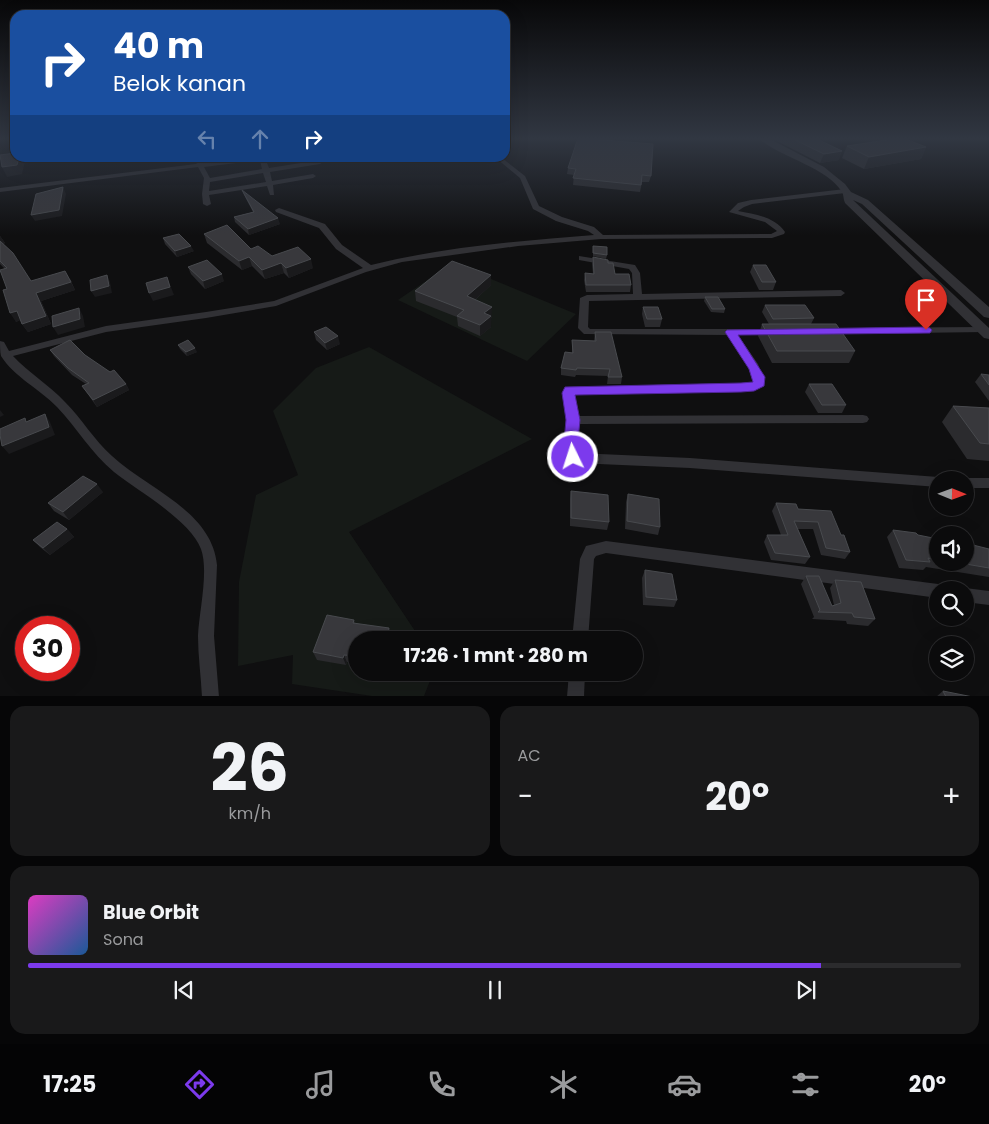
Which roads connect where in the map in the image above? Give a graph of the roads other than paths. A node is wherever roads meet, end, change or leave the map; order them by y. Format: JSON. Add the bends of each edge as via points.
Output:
{"nodes":[{"id":1,"x":149,"y":170,"type":"edge"},
{"id":2,"x":202,"y":170,"type":"edge"},
{"id":3,"x":263,"y":170,"type":"edge"},
{"id":4,"x":266,"y":170,"type":"edge"},
{"id":5,"x":515,"y":170,"type":"edge"},
{"id":6,"x":822,"y":170,"type":"edge"},
{"id":7,"x":313,"y":176,"type":"dead end"},
{"id":8,"x":207,"y":180,"type":"junction"},
{"id":9,"x":269,"y":184,"type":"junction"},
{"id":10,"x":0,"y":190,"type":"edge"},
{"id":11,"x":847,"y":192,"type":"junction"},
{"id":12,"x":205,"y":194,"type":"junction"},
{"id":13,"x":272,"y":194,"type":"dead end"},
{"id":14,"x":207,"y":204,"type":"dead end"},
{"id":15,"x":279,"y":210,"type":"dead end"},
{"id":16,"x":601,"y":237,"type":"junction"},
{"id":17,"x":582,"y":258,"type":"dead end"},
{"id":18,"x":368,"y":268,"type":"junction"},
{"id":19,"x":841,"y":293,"type":"dead end"},
{"id":20,"x":638,"y":298,"type":"junction"},
{"id":21,"x":989,"y":314,"type":"edge"},
{"id":22,"x":820,"y":331,"type":"edge"},
{"id":23,"x":731,"y":332,"type":"junction"},
{"id":24,"x":780,"y":332,"type":"edge"},
{"id":25,"x":987,"y":333,"type":"edge"},
{"id":26,"x":2,"y":350,"type":"edge"},
{"id":27,"x":863,"y":419,"type":"dead end"},
{"id":28,"x":573,"y":420,"type":"junction"},
{"id":29,"x":929,"y":481,"type":"edge"},
{"id":30,"x":974,"y":483,"type":"edge"},
{"id":31,"x":989,"y":483,"type":"edge"},
{"id":32,"x":929,"y":590,"type":"edge"},
{"id":33,"x":974,"y":596,"type":"edge"},
{"id":34,"x":989,"y":598,"type":"edge"},
{"id":35,"x":581,"y":631,"type":"edge"},
{"id":36,"x":576,"y":681,"type":"edge"},
{"id":37,"x":211,"y":696,"type":"edge"},
{"id":38,"x":575,"y":696,"type":"edge"}],
"edges":[{"from":1,"to":10,"type":"street"},
{"from":2,"to":8,"type":"street"},
{"from":3,"to":8,"type":"street"},
{"from":4,"to":9,"type":"street"},
{"from":5,"to":16,"type":"street","via":[[523,177],[536,207],[559,219],[592,229]]},
{"from":6,"to":11,"type":"street"},
{"from":7,"to":9,"type":"street"},
{"from":8,"to":12,"type":"street"},
{"from":9,"to":12,"type":"street"},
{"from":9,"to":13,"type":"street"},
{"from":11,"to":16,"type":"street","via":[[751,202],[733,212],[775,224],[781,232],[772,236]]},
{"from":11,"to":21,"type":"street","via":[[865,202]]},
{"from":11,"to":25,"type":"street","via":[[848,201]]},
{"from":12,"to":14,"type":"street"},
{"from":15,"to":18,"type":"street","via":[[322,226],[339,247]]},
{"from":16,"to":18,"type":"street","via":[[490,248]]},
{"from":17,"to":20,"type":"street","via":[[632,267],[636,272]]},
{"from":18,"to":26,"type":"street","via":[[269,304],[97,331]]},
{"from":19,"to":20,"type":"street"},
{"from":20,"to":23,"type":"street","via":[[584,299],[583,330]]},
{"from":22,"to":25,"type":"street"},
{"from":23,"to":24,"type":"street"},
{"from":23,"to":28,"type":"street","via":[[759,377],[759,384],[572,390],[568,393]]},
{"from":26,"to":37,"type":"street","via":[[61,404],[81,432],[107,459],[177,512],[206,545],[210,556],[206,637]]},
{"from":27,"to":28,"type":"street"},
{"from":28,"to":29,"type":"street","via":[[570,452],[576,458],[690,463]]},
{"from":30,"to":31,"type":"street"},
{"from":32,"to":35,"type":"street","via":[[606,547],[591,551],[587,560]]},
{"from":33,"to":34,"type":"street"},
{"from":36,"to":38,"type":"street"}]}
